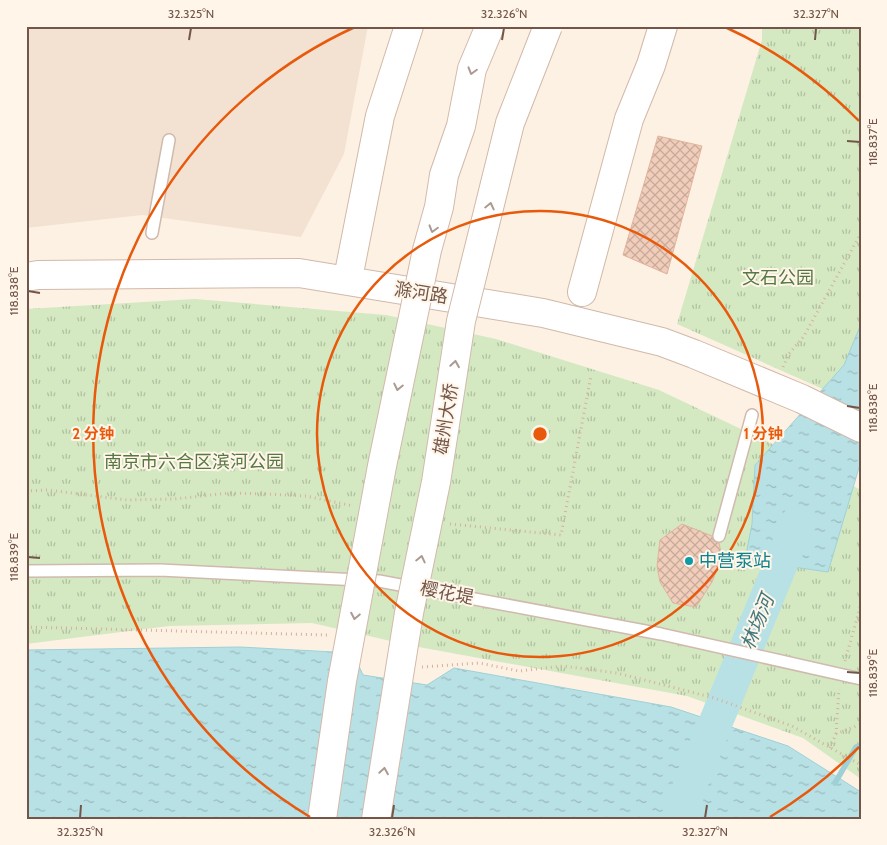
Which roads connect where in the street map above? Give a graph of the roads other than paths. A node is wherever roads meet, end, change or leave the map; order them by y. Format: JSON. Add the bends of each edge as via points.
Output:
{"nodes":[{"id":1,"x":409,"y":26,"type":"edge"},
{"id":2,"x":490,"y":26,"type":"edge"},
{"id":3,"x":548,"y":26,"type":"edge"},
{"id":4,"x":662,"y":26,"type":"edge"},
{"id":5,"x":169,"y":140,"type":"dead end"},
{"id":6,"x":152,"y":233,"type":"dead end"},
{"id":7,"x":350,"y":268,"type":"dead end"},
{"id":8,"x":26,"y":277,"type":"edge"},
{"id":9,"x":582,"y":292,"type":"dead end"},
{"id":10,"x":752,"y":415,"type":"dead end"},
{"id":11,"x":861,"y":428,"type":"edge"},
{"id":12,"x":719,"y":536,"type":"dead end"},
{"id":13,"x":26,"y":571,"type":"edge"},
{"id":14,"x":861,"y":680,"type":"edge"},
{"id":15,"x":322,"y":819,"type":"edge"},
{"id":16,"x":376,"y":819,"type":"edge"}],
"edges":[{"from":1,"to":7,"type":"main road","via":[[380,116]]},
{"from":2,"to":15,"type":"main road","one_way":true,"bridge":true,"via":[[472,69],[461,126],[444,175],[427,250],[342,681]]},
{"from":16,"to":3,"type":"main road","name":"雄州大桥","one_way":true,"bridge":true,"via":[[461,321],[510,122]]},
{"from":4,"to":9,"type":"main road","via":[[629,119]]},
{"from":5,"to":6,"type":"lane"},
{"from":8,"to":11,"type":"main road","name":"滁河路","via":[[298,273],[543,313],[694,354],[802,398]]},
{"from":10,"to":12,"type":"lane"},
{"from":13,"to":14,"type":"lane","name":"樱花堤","via":[[160,570],[380,580],[661,634]]}]}
